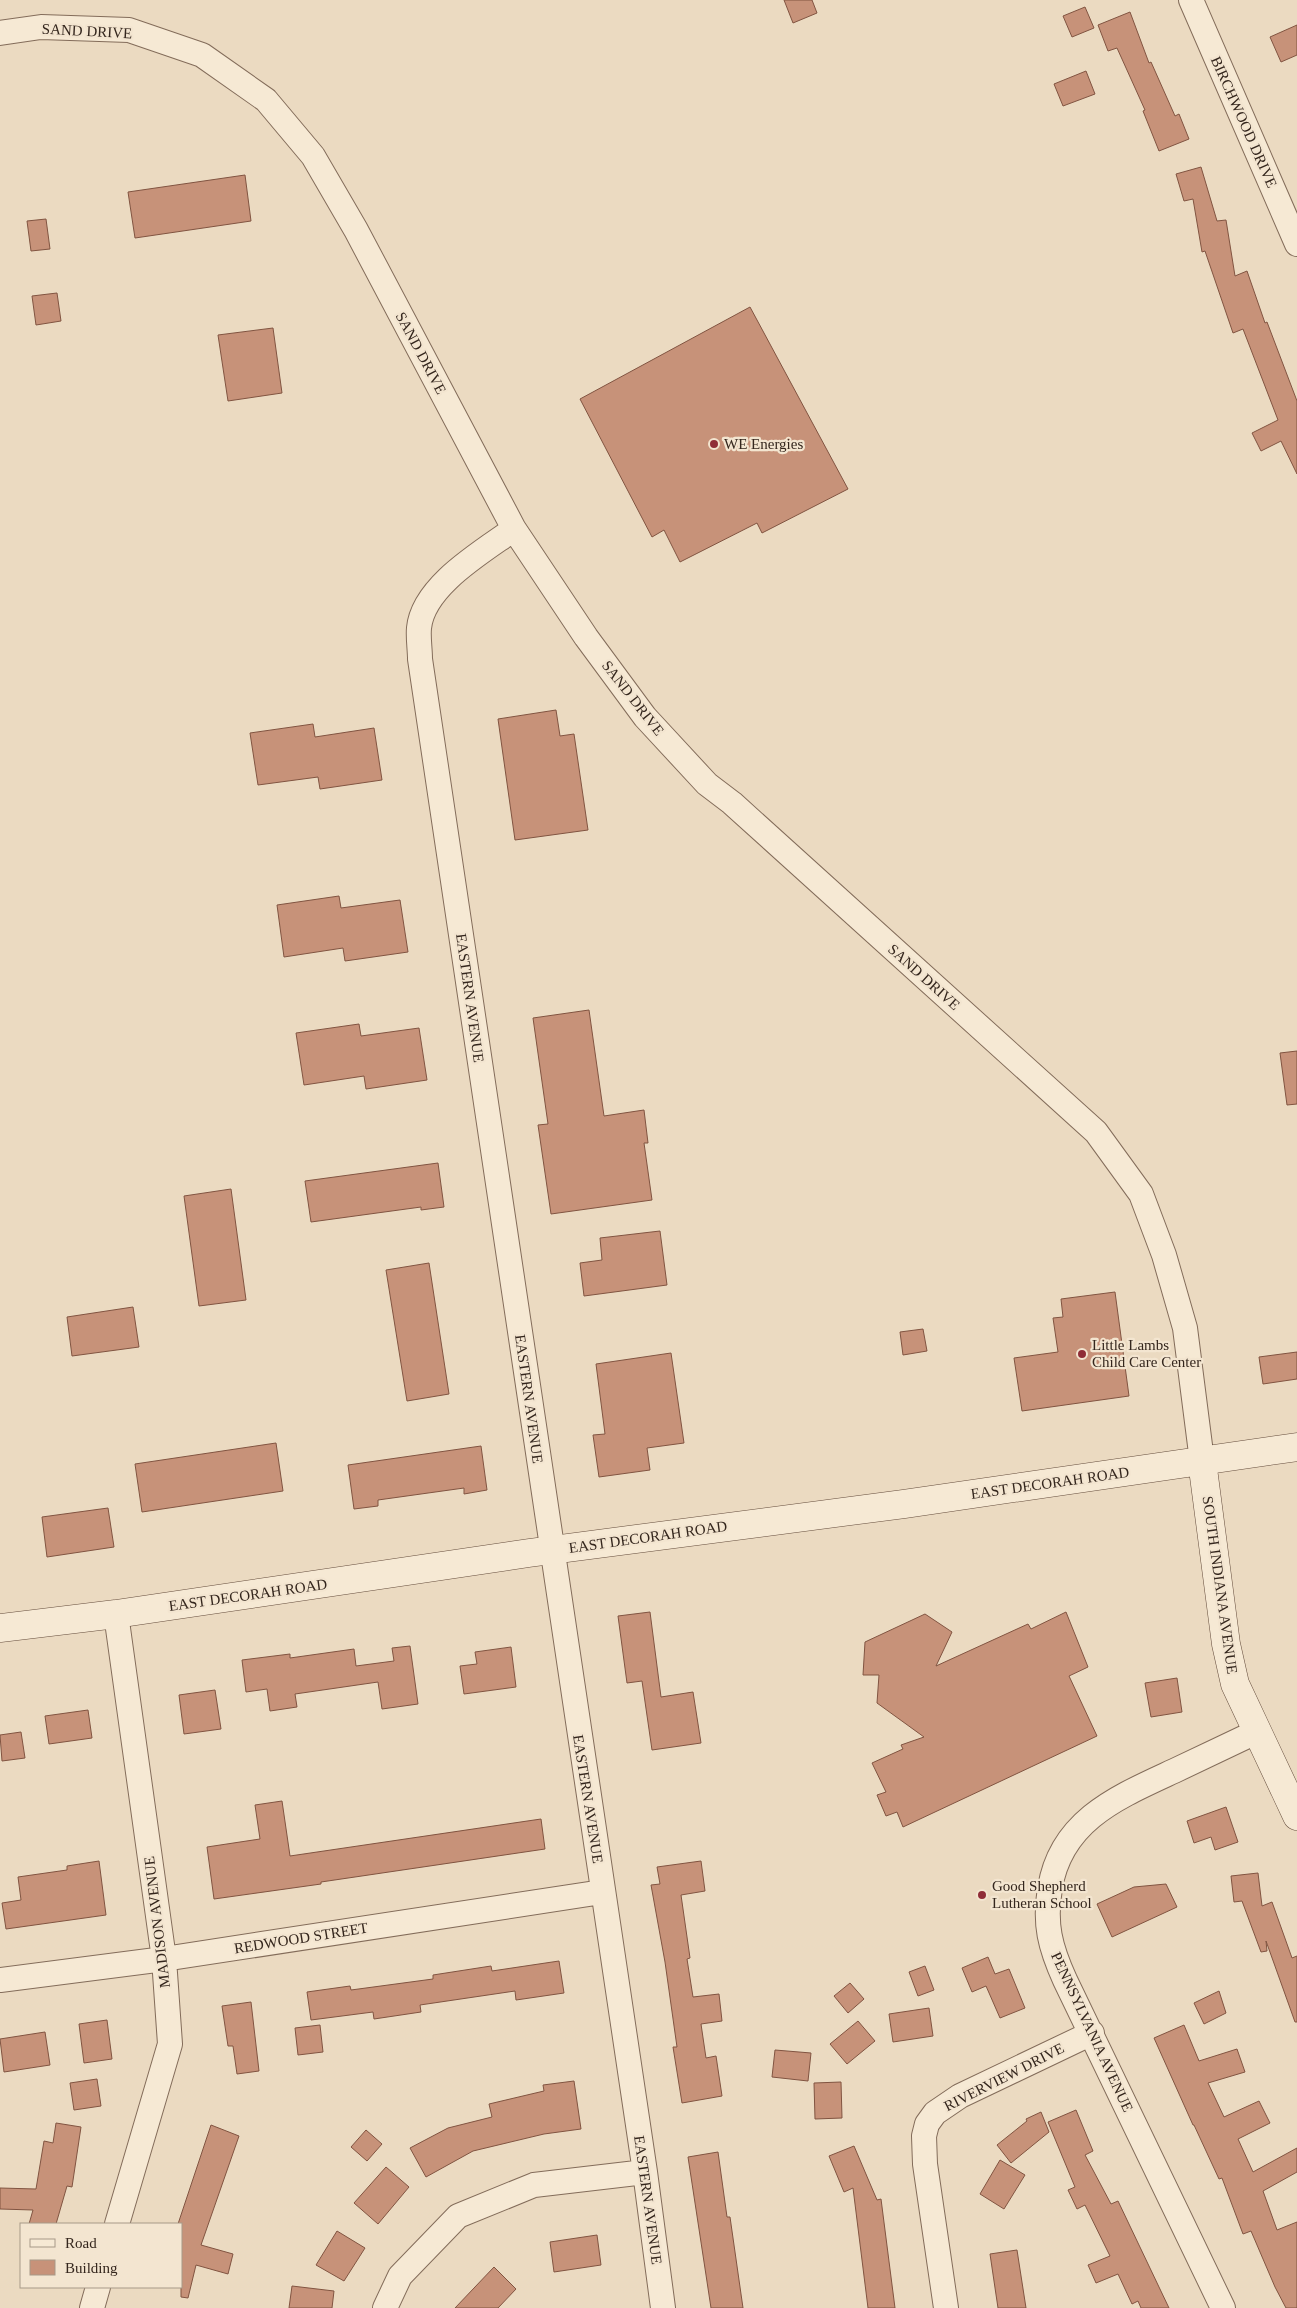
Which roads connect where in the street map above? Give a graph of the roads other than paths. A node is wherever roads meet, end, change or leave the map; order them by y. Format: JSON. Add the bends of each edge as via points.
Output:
{"nodes":[{"id":1,"x":1191,"y":0,"type":"edge"},
{"id":2,"x":0,"y":33,"type":"edge"},
{"id":3,"x":1297,"y":244,"type":"edge"},
{"id":4,"x":514,"y":529,"type":"junction"},
{"id":5,"x":1297,"y":1447,"type":"edge"},
{"id":6,"x":1202,"y":1461,"type":"junction"},
{"id":7,"x":551,"y":1550,"type":"junction"},
{"id":8,"x":116,"y":1614,"type":"junction"},
{"id":9,"x":0,"y":1628,"type":"edge"},
{"id":10,"x":1256,"y":1732,"type":"junction"},
{"id":11,"x":1297,"y":1816,"type":"edge"},
{"id":12,"x":602,"y":1892,"type":"junction"},
{"id":13,"x":164,"y":1959,"type":"junction"},
{"id":14,"x":0,"y":1980,"type":"edge"},
{"id":15,"x":1092,"y":2033,"type":"junction"},
{"id":16,"x":645,"y":2172,"type":"junction"},
{"id":17,"x":117,"y":2223,"type":"edge"},
{"id":18,"x":98,"y":2288,"type":"edge"},
{"id":19,"x":92,"y":2308,"type":"edge"},
{"id":20,"x":385,"y":2308,"type":"edge"},
{"id":21,"x":662,"y":2308,"type":"edge"},
{"id":22,"x":946,"y":2308,"type":"edge"},
{"id":23,"x":1223,"y":2308,"type":"edge"}],
"edges":[{"from":1,"to":3,"type":"street","name":"BIRCHWOOD DRIVE"},
{"from":2,"to":4,"type":"street","name":"SAND DRIVE","via":[[41,27],[129,30],[202,55],[266,100],[313,156],[356,230]]},
{"from":4,"to":6,"type":"street","name":"SAND DRIVE","via":[[586,637],[645,717],[707,784],[732,803],[1096,1132],[1142,1194],[1185,1328]]},
{"from":4,"to":7,"type":"street","name":"EASTERN AVENUE","via":[[452,575],[427,604],[419,627],[420,659]]},
{"from":5,"to":6,"type":"street","name":"EAST DECORAH ROAD"},
{"from":6,"to":7,"type":"street","name":"EAST DECORAH ROAD"},
{"from":6,"to":10,"type":"street","name":"SOUTH INDIANA AVENUE","via":[[1226,1644],[1235,1684]]},
{"from":7,"to":8,"type":"street","name":"EAST DECORAH ROAD"},
{"from":7,"to":12,"type":"street","name":"EASTERN AVENUE"},
{"from":8,"to":9,"type":"street","name":"EAST DECORAH ROAD"},
{"from":8,"to":13,"type":"street","name":"MADISON AVENUE"},
{"from":10,"to":11,"type":"street","name":"SOUTH INDIANA AVENUE"},
{"from":10,"to":15,"type":"street","name":"PENNSYLVANIA AVENUE","via":[[1123,1794],[1077,1829],[1062,1850],[1053,1871],[1047,1924],[1054,1955]]},
{"from":12,"to":13,"type":"street","name":"REDWOOD STREET"},
{"from":12,"to":16,"type":"street","name":"EASTERN AVENUE"},
{"from":13,"to":14,"type":"street","name":"REDWOOD STREET"},
{"from":13,"to":17,"type":"street","name":"MADISON AVENUE","via":[[170,2044]]},
{"from":15,"to":22,"type":"street","name":"RIVERVIEW DRIVE","via":[[919,2118]]},
{"from":15,"to":23,"type":"street","name":"PENNSYLVANIA AVENUE"},
{"from":16,"to":20,"type":"street","via":[[534,2185],[458,2216],[400,2276]]},
{"from":16,"to":21,"type":"street","name":"EASTERN AVENUE"},
{"from":18,"to":19,"type":"street"}]}
